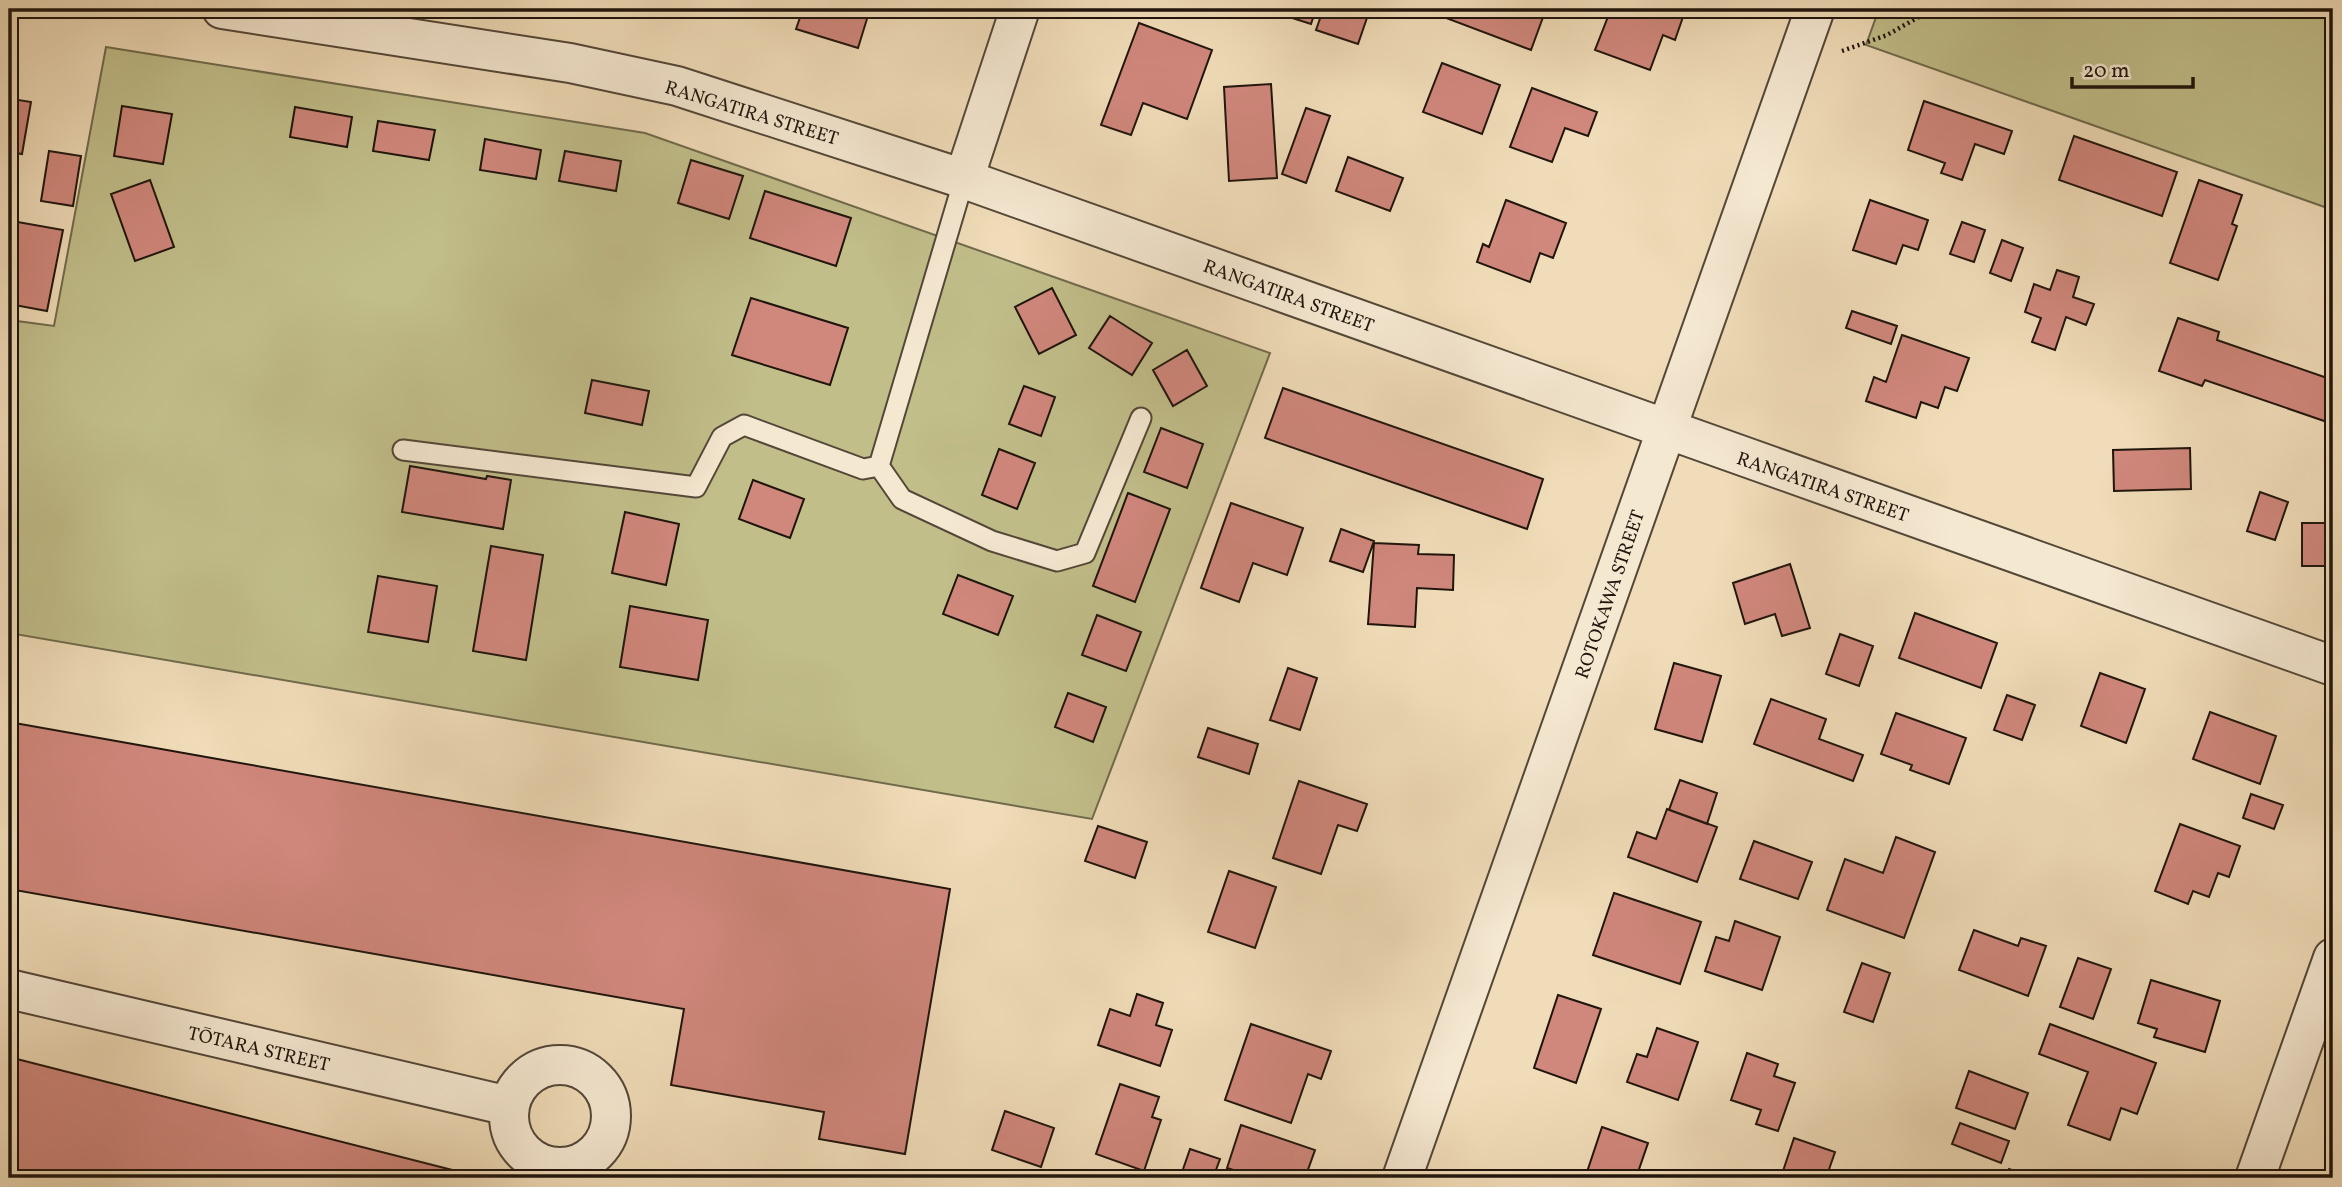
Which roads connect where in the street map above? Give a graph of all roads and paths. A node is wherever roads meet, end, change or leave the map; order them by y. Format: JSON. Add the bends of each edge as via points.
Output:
{"nodes":[{"id":1,"x":222,"y":9,"type":"edge"},
{"id":2,"x":1020,"y":9,"type":"edge"},
{"id":3,"x":1815,"y":9,"type":"edge"},
{"id":4,"x":1933,"y":9,"type":"edge"},
{"id":5,"x":302,"y":15,"type":"edge"},
{"id":6,"x":1798,"y":57,"type":"junction"},
{"id":7,"x":964,"y":179,"type":"junction"},
{"id":8,"x":1141,"y":418,"type":"dead end"},
{"id":9,"x":1667,"y":429,"type":"junction"},
{"id":10,"x":403,"y":450,"type":"dead end"},
{"id":11,"x":879,"y":466,"type":"junction"},
{"id":12,"x":2333,"y":666,"type":"edge"},
{"id":13,"x":2333,"y":958,"type":"edge"},
{"id":14,"x":9,"y":989,"type":"edge"},
{"id":15,"x":509,"y":1106,"type":"junction"},
{"id":16,"x":544,"y":1172,"type":"edge"},
{"id":17,"x":1402,"y":1178,"type":"edge"},
{"id":18,"x":2255,"y":1178,"type":"edge"}],
"edges":[{"from":1,"to":5,"type":"street","name":"RANGATIRA STREET"},
{"from":2,"to":7,"type":"street"},
{"from":3,"to":6,"type":"street","name":"ROTOKAWA STREET"},
{"from":4,"to":6,"type":"path","via":[[1850,50]]},
{"from":5,"to":7,"type":"street","name":"RANGATIRA STREET","via":[[677,86]]},
{"from":6,"to":9,"type":"street","name":"ROTOKAWA STREET"},
{"from":7,"to":9,"type":"street","name":"RANGATIRA STREET"},
{"from":7,"to":11,"type":"lane"},
{"from":8,"to":11,"type":"lane","via":[[1085,553],[1057,561],[992,541],[902,499]]},
{"from":9,"to":12,"type":"street","name":"RANGATIRA STREET"},
{"from":9,"to":17,"type":"street","name":"ROTOKAWA STREET"},
{"from":10,"to":11,"type":"lane","via":[[696,487],[722,437],[744,425],[863,469]]},
{"from":13,"to":18,"type":"street"},
{"from":14,"to":15,"type":"street","name":"TŌTARA STREET"},
{"from":15,"to":16,"type":"street","via":[[509,1125],[516,1143]]},
{"from":15,"to":16,"type":"street","via":[[526,1077],[558,1065],[575,1067],[602,1087],[611,1119],[600,1149],[575,1166]]}]}
